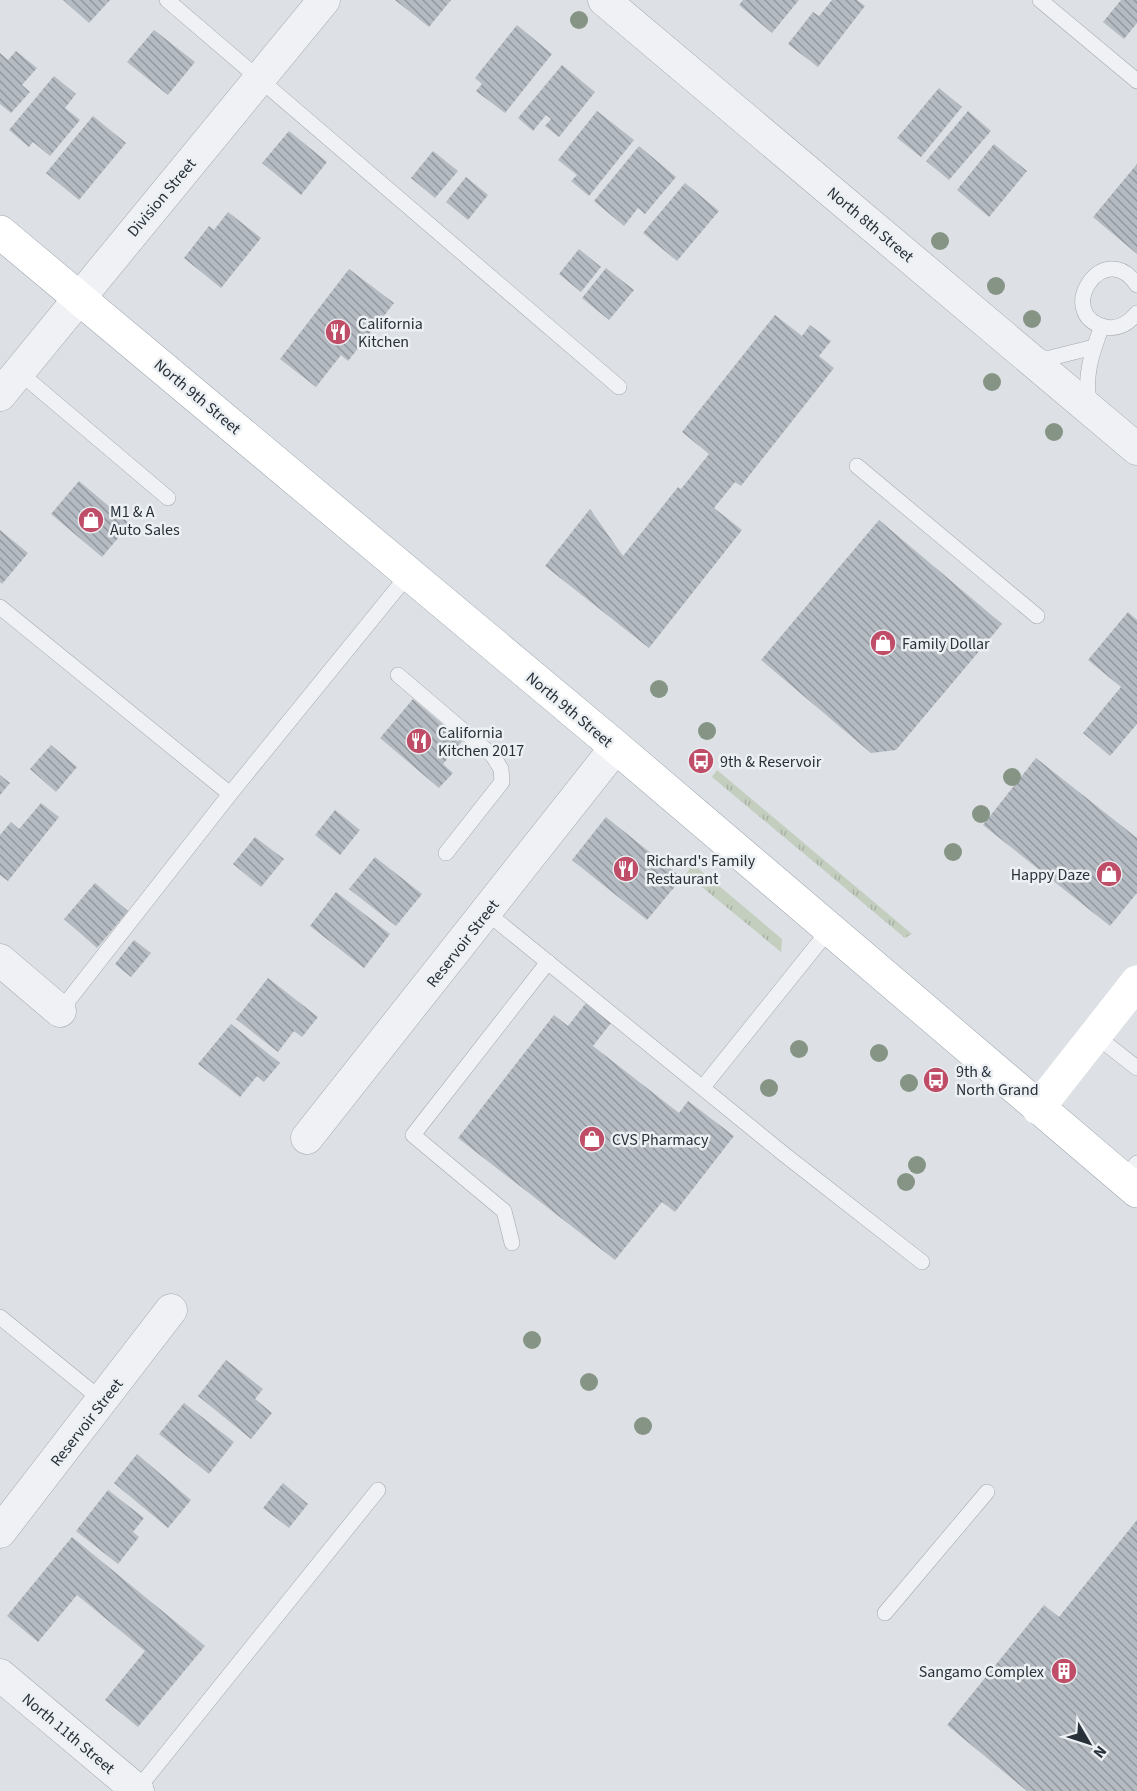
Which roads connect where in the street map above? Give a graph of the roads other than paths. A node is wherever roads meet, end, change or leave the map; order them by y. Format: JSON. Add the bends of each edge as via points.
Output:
{"nodes":[{"id":1,"x":167,"y":0,"type":"edge"},
{"id":2,"x":324,"y":0,"type":"edge"},
{"id":3,"x":604,"y":0,"type":"edge"},
{"id":4,"x":1040,"y":0,"type":"edge"},
{"id":5,"x":259,"y":80,"type":"junction"},
{"id":6,"x":1137,"y":81,"type":"edge"},
{"id":7,"x":3,"y":239,"type":"edge"},
{"id":8,"x":1137,"y":285,"type":"edge"},
{"id":9,"x":80,"y":296,"type":"junction"},
{"id":10,"x":1137,"y":313,"type":"edge"},
{"id":11,"x":1102,"y":326,"type":"junction"},
{"id":12,"x":1094,"y":347,"type":"junction"},
{"id":13,"x":1030,"y":358,"type":"junction"},
{"id":14,"x":19,"y":372,"type":"junction"},
{"id":15,"x":619,"y":387,"type":"dead end"},
{"id":16,"x":0,"y":395,"type":"edge"},
{"id":17,"x":1091,"y":411,"type":"junction"},
{"id":18,"x":1137,"y":449,"type":"edge"},
{"id":19,"x":857,"y":466,"type":"dead end"},
{"id":20,"x":168,"y":498,"type":"dead end"},
{"id":21,"x":408,"y":575,"type":"junction"},
{"id":22,"x":0,"y":607,"type":"edge"},
{"id":23,"x":1037,"y":616,"type":"dead end"},
{"id":24,"x":398,"y":675,"type":"dead end"},
{"id":25,"x":616,"y":747,"type":"junction"},
{"id":26,"x":230,"y":794,"type":"junction"},
{"id":27,"x":446,"y":853,"type":"dead end"},
{"id":28,"x":486,"y":912,"type":"junction"},
{"id":29,"x":829,"y":930,"type":"junction"},
{"id":30,"x":0,"y":960,"type":"edge"},
{"id":31,"x":548,"y":962,"type":"junction"},
{"id":32,"x":1136,"y":985,"type":"edge"},
{"id":33,"x":60,"y":1011,"type":"joint"},
{"id":34,"x":1095,"y":1035,"type":"junction"},
{"id":35,"x":1137,"y":1068,"type":"edge"},
{"id":36,"x":703,"y":1087,"type":"junction"},
{"id":37,"x":1038,"y":1108,"type":"junction"},
{"id":38,"x":307,"y":1138,"type":"dead end"},
{"id":39,"x":1132,"y":1178,"type":"edge"},
{"id":40,"x":512,"y":1243,"type":"dead end"},
{"id":41,"x":922,"y":1262,"type":"dead end"},
{"id":42,"x":171,"y":1310,"type":"dead end"},
{"id":43,"x":0,"y":1317,"type":"edge"},
{"id":44,"x":103,"y":1401,"type":"junction"},
{"id":45,"x":378,"y":1490,"type":"dead end"},
{"id":46,"x":987,"y":1492,"type":"dead end"},
{"id":47,"x":0,"y":1532,"type":"edge"},
{"id":48,"x":885,"y":1612,"type":"dead end"},
{"id":49,"x":0,"y":1675,"type":"edge"},
{"id":50,"x":137,"y":1791,"type":"edge"}],
"edges":[{"from":1,"to":5,"type":"lane"},
{"from":2,"to":5,"type":"street","name":"Division Street"},
{"from":3,"to":13,"type":"street","name":"North 8th Street"},
{"from":4,"to":6,"type":"lane"},
{"from":5,"to":9,"type":"street","name":"Division Street"},
{"from":5,"to":15,"type":"lane"},
{"from":7,"to":9,"type":"main road","name":"North 9th Street"},
{"from":8,"to":11,"type":"lane","via":[[1116,270],[1107,269],[1091,278],[1083,305]]},
{"from":9,"to":14,"type":"street","name":"Division Street"},
{"from":9,"to":21,"type":"main road","name":"North 9th Street"},
{"from":10,"to":11,"type":"lane","via":[[1122,326]]},
{"from":11,"to":12,"type":"lane"},
{"from":12,"to":13,"type":"lane","via":[[1050,358]]},
{"from":12,"to":17,"type":"lane","via":[[1086,387]]},
{"from":13,"to":17,"type":"street","name":"North 8th Street"},
{"from":14,"to":16,"type":"street","name":"Division Street"},
{"from":14,"to":20,"type":"lane"},
{"from":17,"to":18,"type":"street","name":"North 8th Street"},
{"from":19,"to":23,"type":"lane"},
{"from":21,"to":25,"type":"main road","name":"North 9th Street"},
{"from":21,"to":26,"type":"lane"},
{"from":22,"to":26,"type":"lane"},
{"from":24,"to":27,"type":"lane","via":[[493,756],[501,769],[502,782]]},
{"from":25,"to":28,"type":"street","name":"Reservoir Street"},
{"from":25,"to":29,"type":"main road","name":"North 9th Street"},
{"from":26,"to":33,"type":"lane"},
{"from":28,"to":31,"type":"lane"},
{"from":28,"to":38,"type":"street","name":"Reservoir Street"},
{"from":29,"to":36,"type":"lane"},
{"from":29,"to":37,"type":"main road","name":"North 9th Street"},
{"from":30,"to":33,"type":"street"},
{"from":31,"to":36,"type":"lane"},
{"from":31,"to":40,"type":"lane","via":[[413,1135],[504,1211]]},
{"from":32,"to":34,"type":"main road"},
{"from":34,"to":35,"type":"lane"},
{"from":34,"to":37,"type":"main road"},
{"from":36,"to":41,"type":"lane"},
{"from":37,"to":39,"type":"main road","name":"North 9th Street"},
{"from":42,"to":44,"type":"street","name":"Reservoir Street"},
{"from":43,"to":44,"type":"lane"},
{"from":44,"to":47,"type":"street","name":"Reservoir Street"},
{"from":45,"to":50,"type":"lane"},
{"from":46,"to":48,"type":"lane"},
{"from":49,"to":50,"type":"street","name":"North 11th Street"}]}
